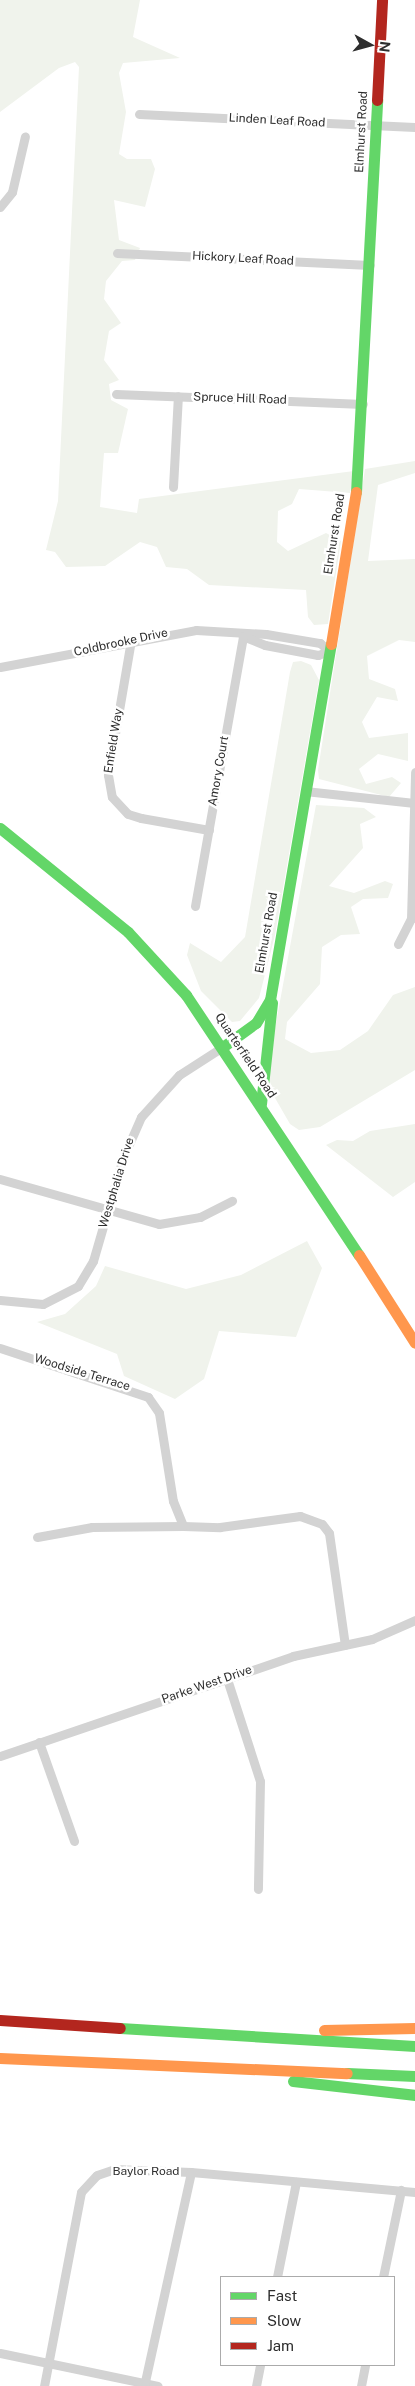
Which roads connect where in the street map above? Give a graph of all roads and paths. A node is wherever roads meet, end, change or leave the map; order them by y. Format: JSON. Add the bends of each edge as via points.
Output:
{"nodes":[{"id":1,"x":382,"y":0,"type":"edge"},
{"id":2,"x":139,"y":114,"type":"dead end"},
{"id":3,"x":376,"y":125,"type":"junction"},
{"id":4,"x":415,"y":127,"type":"edge"},
{"id":5,"x":25,"y":136,"type":"dead end"},
{"id":6,"x":0,"y":207,"type":"edge"},
{"id":7,"x":117,"y":253,"type":"dead end"},
{"id":8,"x":370,"y":264,"type":"junction"},
{"id":9,"x":116,"y":394,"type":"dead end"},
{"id":10,"x":178,"y":396,"type":"junction"},
{"id":11,"x":363,"y":404,"type":"junction"},
{"id":12,"x":173,"y":487,"type":"dead end"},
{"id":13,"x":243,"y":636,"type":"junction"},
{"id":14,"x":131,"y":640,"type":"junction"},
{"id":15,"x":329,"y":651,"type":"junction"},
{"id":16,"x":0,"y":667,"type":"edge"},
{"id":17,"x":415,"y":772,"type":"edge"},
{"id":18,"x":305,"y":791,"type":"junction"},
{"id":19,"x":414,"y":803,"type":"edge"},
{"id":20,"x":0,"y":828,"type":"edge"},
{"id":21,"x":209,"y":830,"type":"junction"},
{"id":22,"x":196,"y":906,"type":"dead end"},
{"id":23,"x":398,"y":944,"type":"dead end"},
{"id":24,"x":273,"y":985,"type":"junction"},
{"id":25,"x":224,"y":1046,"type":"junction"},
{"id":26,"x":261,"y":1104,"type":"junction"},
{"id":27,"x":0,"y":1179,"type":"edge"},
{"id":28,"x":232,"y":1201,"type":"dead end"},
{"id":29,"x":108,"y":1211,"type":"junction"},
{"id":30,"x":0,"y":1300,"type":"edge"},
{"id":31,"x":415,"y":1343,"type":"edge"},
{"id":32,"x":0,"y":1348,"type":"edge"},
{"id":33,"x":183,"y":1526,"type":"junction"},
{"id":34,"x":37,"y":1537,"type":"dead end"},
{"id":35,"x":415,"y":1620,"type":"edge"},
{"id":36,"x":345,"y":1645,"type":"junction"},
{"id":37,"x":227,"y":1679,"type":"junction"},
{"id":38,"x":39,"y":1742,"type":"junction"},
{"id":39,"x":0,"y":1756,"type":"edge"},
{"id":40,"x":74,"y":1841,"type":"dead end"},
{"id":41,"x":258,"y":1889,"type":"dead end"},
{"id":42,"x":0,"y":2020,"type":"edge"},
{"id":43,"x":137,"y":2028,"type":"junction"},
{"id":44,"x":415,"y":2028,"type":"edge"},
{"id":45,"x":415,"y":2046,"type":"edge"},
{"id":46,"x":0,"y":2058,"type":"edge"},
{"id":47,"x":20,"y":2059,"type":"junction"},
{"id":48,"x":415,"y":2076,"type":"edge"},
{"id":49,"x":415,"y":2095,"type":"edge"},
{"id":50,"x":191,"y":2172,"type":"junction"},
{"id":51,"x":296,"y":2182,"type":"junction"},
{"id":52,"x":401,"y":2190,"type":"junction"},
{"id":53,"x":415,"y":2192,"type":"edge"},
{"id":54,"x":277,"y":2276,"type":"edge"},
{"id":55,"x":383,"y":2276,"type":"edge"},
{"id":56,"x":0,"y":2353,"type":"edge"},
{"id":57,"x":48,"y":2363,"type":"junction"},
{"id":58,"x":260,"y":2366,"type":"edge"},
{"id":59,"x":365,"y":2366,"type":"edge"},
{"id":60,"x":145,"y":2384,"type":"edge"},
{"id":61,"x":44,"y":2386,"type":"edge"},
{"id":62,"x":158,"y":2386,"type":"edge"},
{"id":63,"x":256,"y":2386,"type":"edge"},
{"id":64,"x":361,"y":2386,"type":"edge"}],
"edges":[{"from":1,"to":3,"type":"main road","name":"Elmhurst Road"},
{"from":2,"to":3,"type":"street","name":"Linden Leaf Road"},
{"from":3,"to":4,"type":"street","name":"Linden Leaf Road"},
{"from":3,"to":8,"type":"main road","name":"Elmhurst Road"},
{"from":5,"to":6,"type":"street","via":[[12,192]]},
{"from":7,"to":8,"type":"street","name":"Hickory Leaf Road"},
{"from":8,"to":11,"type":"main road","name":"Elmhurst Road"},
{"from":9,"to":10,"type":"street","name":"Spruce Hill Road"},
{"from":10,"to":11,"type":"street","name":"Spruce Hill Road"},
{"from":10,"to":12,"type":"street"},
{"from":11,"to":15,"type":"main road","name":"Elmhurst Road","via":[[356,496]]},
{"from":13,"to":14,"type":"street","name":"Coldbrooke Drive","via":[[196,630]]},
{"from":13,"to":15,"type":"street","name":"Coldbrooke Drive","via":[[266,634],[311,641]]},
{"from":13,"to":21,"type":"street","name":"Amory Court"},
{"from":14,"to":16,"type":"street","name":"Coldbrooke Drive"},
{"from":14,"to":21,"type":"street","name":"Enfield Way","via":[[108,775],[112,797],[128,814]]},
{"from":15,"to":18,"type":"main road","name":"Elmhurst Road"},
{"from":17,"to":19,"type":"street"},
{"from":18,"to":19,"type":"street"},
{"from":18,"to":24,"type":"main road","name":"Elmhurst Road"},
{"from":19,"to":23,"type":"street","via":[[411,919]]},
{"from":20,"to":25,"type":"main road","name":"Quarterfield Road","via":[[143,947]]},
{"from":21,"to":22,"type":"street","name":"Amory Court"},
{"from":24,"to":25,"type":"main road","name":"Elmhurst Road","via":[[256,1024]]},
{"from":24,"to":26,"type":"main road"},
{"from":25,"to":26,"type":"main road","name":"Quarterfield Road"},
{"from":25,"to":29,"type":"street","name":"Westphalia Drive","via":[[179,1075],[141,1117],[130,1137]]},
{"from":26,"to":31,"type":"main road","name":"Quarterfield Road"},
{"from":27,"to":29,"type":"street"},
{"from":28,"to":29,"type":"street","via":[[173,1225]]},
{"from":29,"to":30,"type":"street","name":"Westphalia Drive","via":[[93,1261],[70,1293],[33,1305]]},
{"from":32,"to":33,"type":"street","name":"Woodside Terrace","via":[[148,1396],[159,1413],[173,1501]]},
{"from":33,"to":34,"type":"street","via":[[92,1527]]},
{"from":33,"to":36,"type":"street","via":[[220,1527],[300,1516],[322,1524],[329,1533]]},
{"from":35,"to":36,"type":"street","name":"Parke West Drive"},
{"from":36,"to":37,"type":"street","name":"Parke West Drive","via":[[293,1656]]},
{"from":37,"to":38,"type":"street","name":"Parke West Drive"},
{"from":37,"to":41,"type":"street","via":[[260,1781]]},
{"from":38,"to":39,"type":"street","name":"Parke West Drive"},
{"from":38,"to":40,"type":"street"},
{"from":42,"to":43,"type":"main road"},
{"from":43,"to":44,"type":"main road"},
{"from":43,"to":45,"type":"main road"},
{"from":46,"to":47,"type":"main road"},
{"from":47,"to":48,"type":"main road"},
{"from":47,"to":49,"type":"main road"},
{"from":50,"to":51,"type":"street","name":"Baylor Road"},
{"from":50,"to":57,"type":"street","name":"Baylor Road","via":[[114,2169],[97,2175],[81,2192]]},
{"from":50,"to":60,"type":"street"},
{"from":51,"to":52,"type":"street","name":"Baylor Road"},
{"from":51,"to":54,"type":"street"},
{"from":52,"to":53,"type":"street","name":"Baylor Road"},
{"from":52,"to":55,"type":"street"},
{"from":56,"to":57,"type":"street"},
{"from":57,"to":60,"type":"street"},
{"from":57,"to":61,"type":"street","name":"Baylor Road"},
{"from":58,"to":63,"type":"street"},
{"from":59,"to":64,"type":"street"},
{"from":60,"to":62,"type":"street"}]}
